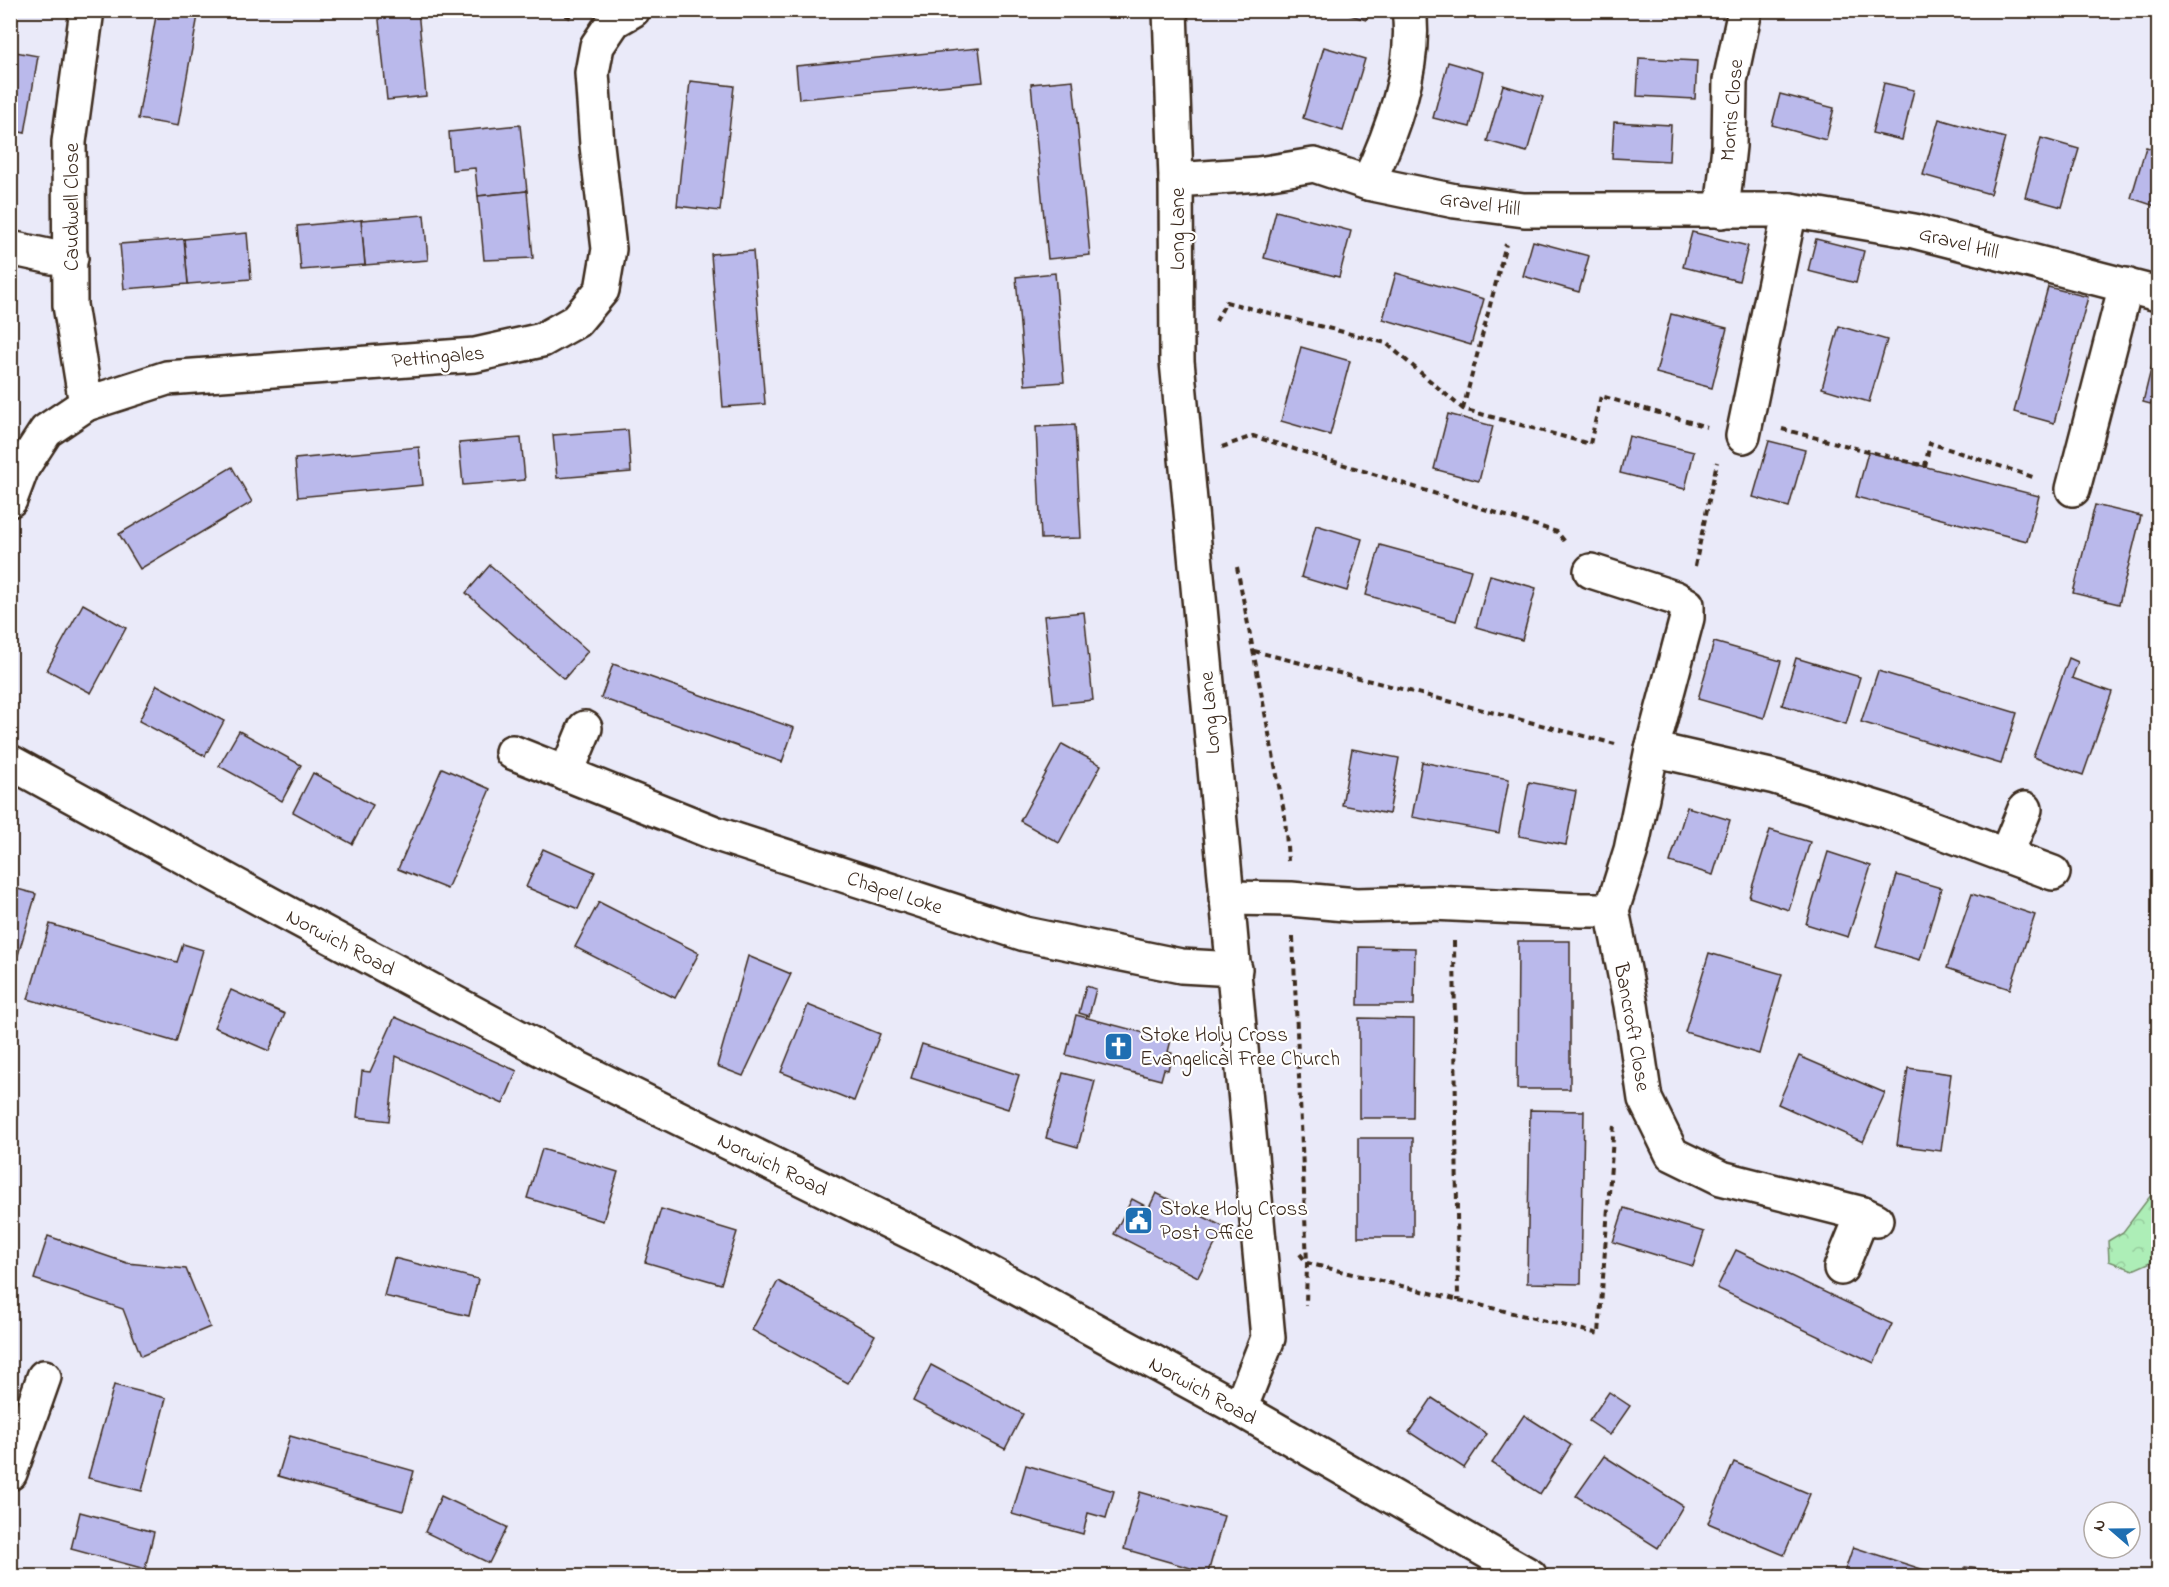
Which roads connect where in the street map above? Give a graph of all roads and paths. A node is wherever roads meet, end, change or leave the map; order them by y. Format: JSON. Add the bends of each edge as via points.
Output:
{"nodes":[{"id":1,"x":87,"y":10,"type":"edge"},
{"id":2,"x":633,"y":10,"type":"edge"},
{"id":3,"x":1170,"y":10,"type":"edge"},
{"id":4,"x":1409,"y":10,"type":"edge"},
{"id":5,"x":1745,"y":10,"type":"edge"},
{"id":6,"x":1176,"y":180,"type":"junction"},
{"id":7,"x":1368,"y":183,"type":"junction"},
{"id":8,"x":1515,"y":208,"type":"junction"},
{"id":9,"x":1790,"y":210,"type":"junction"},
{"id":10,"x":1722,"y":211,"type":"junction"},
{"id":11,"x":10,"y":248,"type":"edge"},
{"id":12,"x":71,"y":258,"type":"junction"},
{"id":13,"x":2147,"y":284,"type":"edge"},
{"id":14,"x":1212,"y":331,"type":"dead end"},
{"id":15,"x":86,"y":404,"type":"junction"},
{"id":16,"x":1463,"y":409,"type":"junction"},
{"id":17,"x":1738,"y":429,"type":"junction"},
{"id":18,"x":1215,"y":450,"type":"dead end"},
{"id":19,"x":2073,"y":489,"type":"joint"},
{"id":20,"x":10,"y":500,"type":"edge"},
{"id":21,"x":1591,"y":572,"type":"joint"},
{"id":22,"x":1687,"y":605,"type":"junction"},
{"id":23,"x":1253,"y":651,"type":"dead end"},
{"id":24,"x":585,"y":728,"type":"dead end"},
{"id":25,"x":1652,"y":748,"type":"junction"},
{"id":26,"x":512,"y":752,"type":"dead end"},
{"id":27,"x":10,"y":762,"type":"edge"},
{"id":28,"x":566,"y":774,"type":"junction"},
{"id":29,"x":2025,"y":809,"type":"dead end"},
{"id":30,"x":2006,"y":855,"type":"junction"},
{"id":31,"x":2053,"y":873,"type":"dead end"},
{"id":32,"x":1226,"y":898,"type":"junction"},
{"id":33,"x":1454,"y":904,"type":"junction"},
{"id":34,"x":1612,"y":910,"type":"junction"},
{"id":35,"x":1235,"y":969,"type":"junction"},
{"id":36,"x":1645,"y":1099,"type":"junction"},
{"id":37,"x":1307,"y":1263,"type":"dead end"},
{"id":38,"x":1841,"y":1268,"type":"dead end"},
{"id":39,"x":1458,"y":1300,"type":"junction"},
{"id":40,"x":44,"y":1377,"type":"dead end"},
{"id":41,"x":1240,"y":1409,"type":"junction"},
{"id":42,"x":16,"y":1441,"type":"edge"},
{"id":43,"x":10,"y":1473,"type":"edge"},
{"id":44,"x":1530,"y":1576,"type":"edge"}],
"edges":[{"from":1,"to":12,"type":"street","name":"Caudwell Close","via":[[69,142]]},
{"from":2,"to":15,"type":"street","name":"Pettingales","via":[[614,21],[595,55],[592,73],[597,146],[609,249],[602,290],[576,321],[542,340],[475,355],[167,378]]},
{"from":3,"to":6,"type":"street","name":"Long Lane"},
{"from":4,"to":7,"type":"street","via":[[1412,31],[1403,86],[1389,139]]},
{"from":5,"to":10,"type":"street","name":"Morris Close","via":[[1730,81]]},
{"from":6,"to":7,"type":"street","name":"Gravel Hill","via":[[1259,174],[1314,165]]},
{"from":6,"to":32,"type":"street","name":"Long Lane","via":[[1177,361]]},
{"from":7,"to":8,"type":"street","name":"Gravel Hill","via":[[1455,201]]},
{"from":8,"to":10,"type":"street","name":"Gravel Hill"},
{"from":8,"to":16,"type":"path"},
{"from":9,"to":10,"type":"street","name":"Gravel Hill"},
{"from":9,"to":13,"type":"street","name":"Gravel Hill","via":[[1914,231]]},
{"from":9,"to":17,"type":"street"},
{"from":11,"to":12,"type":"street"},
{"from":12,"to":15,"type":"street","name":"Caudwell Close","via":[[70,304]]},
{"from":13,"to":19,"type":"street","name":"Gravel Hill"},
{"from":14,"to":16,"type":"path","via":[[1226,302],[1386,343]]},
{"from":15,"to":20,"type":"street","name":"Pettingales","via":[[46,431],[22,468]]},
{"from":16,"to":17,"type":"path","via":[[1590,444],[1601,396]]},
{"from":17,"to":19,"type":"path","via":[[1925,466],[1930,443]]},
{"from":17,"to":22,"type":"path"},
{"from":18,"to":21,"type":"path","via":[[1253,436],[1557,532]]},
{"from":21,"to":22,"type":"street"},
{"from":22,"to":25,"type":"street","name":"Bancroft Close","via":[[1678,658]]},
{"from":23,"to":25,"type":"path","via":[[1622,746]]},
{"from":24,"to":28,"type":"street"},
{"from":25,"to":30,"type":"street","via":[[1775,777],[1886,811]]},
{"from":25,"to":34,"type":"street","name":"Bancroft Close","via":[[1631,850]]},
{"from":26,"to":28,"type":"street","name":"Chapel Loke"},
{"from":27,"to":41,"type":"street","name":"Norwich Road","via":[[567,1063],[949,1251]]},
{"from":28,"to":35,"type":"street","name":"Chapel Loke","via":[[717,834],[1025,934],[1181,966]]},
{"from":29,"to":30,"type":"street"},
{"from":30,"to":31,"type":"street"},
{"from":32,"to":33,"type":"street","via":[[1291,898],[1356,905]]},
{"from":32,"to":35,"type":"street","name":"Long Lane"},
{"from":33,"to":34,"type":"street"},
{"from":33,"to":39,"type":"path"},
{"from":34,"to":36,"type":"street","name":"Bancroft Close"},
{"from":35,"to":41,"type":"street","name":"Long Lane","via":[[1268,1338]]},
{"from":36,"to":38,"type":"street","name":"Bancroft Close","via":[[1672,1154],[1721,1178],[1870,1217]]},
{"from":36,"to":39,"type":"path","via":[[1615,1104],[1599,1334]]},
{"from":37,"to":39,"type":"path"},
{"from":40,"to":42,"type":"street"},
{"from":41,"to":44,"type":"street","name":"Norwich Road"},
{"from":42,"to":43,"type":"street"}]}
